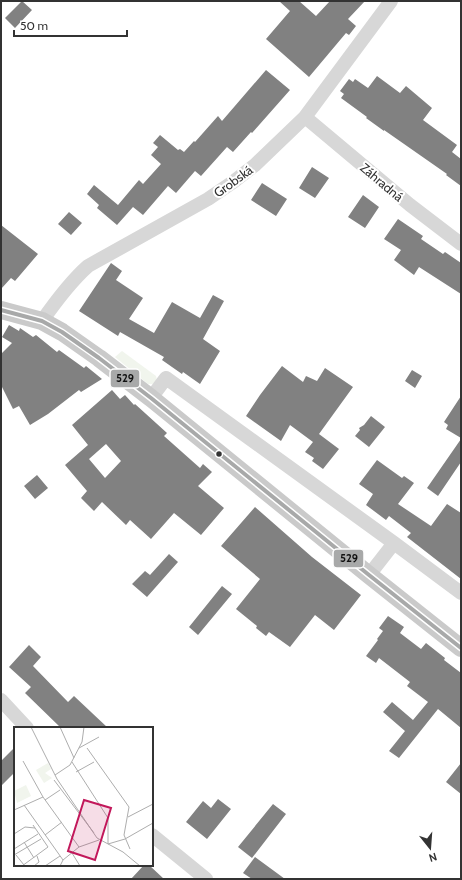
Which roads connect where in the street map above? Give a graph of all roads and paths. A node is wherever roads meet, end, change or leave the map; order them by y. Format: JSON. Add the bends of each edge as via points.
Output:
{"nodes":[{"id":1,"x":391,"y":1,"type":"edge"},
{"id":2,"x":306,"y":117,"type":"junction"},
{"id":3,"x":461,"y":244,"type":"edge"},
{"id":4,"x":1,"y":310,"type":"edge"},
{"id":5,"x":42,"y":321,"type":"junction"},
{"id":6,"x":151,"y":398,"type":"junction"},
{"id":7,"x":394,"y":543,"type":"junction"},
{"id":8,"x":369,"y":575,"type":"junction"},
{"id":9,"x":461,"y":593,"type":"edge"},
{"id":10,"x":461,"y":648,"type":"edge"},
{"id":11,"x":1,"y":700,"type":"edge"},
{"id":12,"x":26,"y":727,"type":"edge"},
{"id":13,"x":153,"y":836,"type":"edge"},
{"id":14,"x":206,"y":879,"type":"edge"}],
"edges":[{"from":1,"to":2,"type":"street","name":"Grobská"},
{"from":2,"to":3,"type":"street","name":"Záhradná","via":[[410,205]]},
{"from":2,"to":5,"type":"street","name":"Grobská","via":[[233,182],[208,199],[88,266],[54,303]]},
{"from":4,"to":5,"type":"main road"},
{"from":5,"to":6,"type":"main road","via":[[76,341]]},
{"from":6,"to":7,"type":"street","via":[[166,378]]},
{"from":6,"to":8,"type":"main road"},
{"from":7,"to":8,"type":"street"},
{"from":7,"to":9,"type":"street"},
{"from":8,"to":10,"type":"main road"},
{"from":11,"to":12,"type":"street"},
{"from":13,"to":14,"type":"street"}]}
